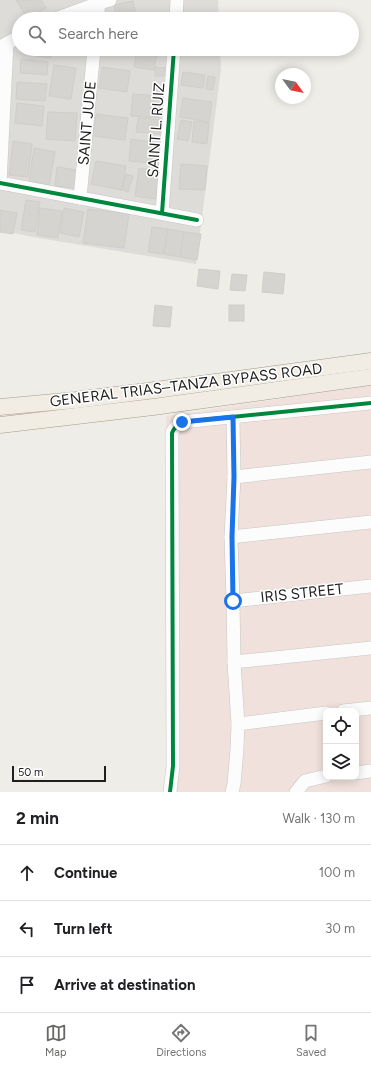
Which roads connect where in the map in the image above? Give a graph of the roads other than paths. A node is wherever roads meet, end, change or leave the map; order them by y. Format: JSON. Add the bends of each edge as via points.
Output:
{"nodes":[{"id":1,"x":177,"y":0,"type":"edge"},
{"id":2,"x":104,"y":2,"type":"edge"},
{"id":3,"x":75,"y":12,"type":"edge"},
{"id":4,"x":100,"y":12,"type":"edge"},
{"id":5,"x":176,"y":12,"type":"edge"},
{"id":6,"x":9,"y":43,"type":"edge"},
{"id":7,"x":93,"y":56,"type":"edge"},
{"id":8,"x":173,"y":56,"type":"edge"},
{"id":9,"x":0,"y":183,"type":"edge"},
{"id":10,"x":80,"y":198,"type":"junction"},
{"id":11,"x":162,"y":213,"type":"junction"},
{"id":12,"x":197,"y":220,"type":"dead end"},
{"id":13,"x":371,"y":361,"type":"edge"},
{"id":14,"x":371,"y":377,"type":"edge"},
{"id":15,"x":371,"y":403,"type":"edge"},
{"id":16,"x":0,"y":407,"type":"edge"},
{"id":17,"x":233,"y":417,"type":"junction"},
{"id":18,"x":0,"y":425,"type":"edge"},
{"id":19,"x":371,"y":462,"type":"edge"},
{"id":20,"x":234,"y":477,"type":"junction"},
{"id":21,"x":371,"y":522,"type":"edge"},
{"id":22,"x":232,"y":537,"type":"junction"},
{"id":23,"x":371,"y":586,"type":"edge"},
{"id":24,"x":233,"y":601,"type":"junction"},
{"id":25,"x":371,"y":648,"type":"edge"},
{"id":26,"x":234,"y":662,"type":"junction"},
{"id":27,"x":371,"y":708,"type":"edge"},
{"id":28,"x":359,"y":709,"type":"edge"},
{"id":29,"x":323,"y":713,"type":"edge"},
{"id":30,"x":238,"y":724,"type":"junction"},
{"id":31,"x":371,"y":771,"type":"edge"},
{"id":32,"x":359,"y":773,"type":"edge"},
{"id":33,"x":323,"y":776,"type":"edge"},
{"id":34,"x":170,"y":792,"type":"edge"},
{"id":35,"x":232,"y":792,"type":"edge"},
{"id":36,"x":296,"y":792,"type":"edge"}],
"edges":[{"from":1,"to":5,"type":"street"},
{"from":2,"to":3,"type":"street"},
{"from":2,"to":4,"type":"street"},
{"from":6,"to":9,"type":"street"},
{"from":7,"to":10,"type":"street","name":"SAINT JUDE"},
{"from":8,"to":11,"type":"street","name":"SAINT L. RUIZ"},
{"from":9,"to":10,"type":"street"},
{"from":10,"to":11,"type":"street"},
{"from":11,"to":12,"type":"street"},
{"from":13,"to":16,"type":"main road","name":"GENERAL TRIAS–TANZA BYPASS ROAD","via":[[163,390]]},
{"from":14,"to":18,"type":"main road","name":"GENERAL TRIAS–TANZA BYPASS ROAD","via":[[147,408]]},
{"from":15,"to":17,"type":"street"},
{"from":17,"to":20,"type":"street"},
{"from":17,"to":34,"type":"street","via":[[182,422],[172,434],[173,766]]},
{"from":19,"to":20,"type":"street"},
{"from":20,"to":22,"type":"street"},
{"from":21,"to":22,"type":"street"},
{"from":22,"to":24,"type":"street"},
{"from":23,"to":24,"type":"street","name":"IRIS STREET"},
{"from":24,"to":26,"type":"street"},
{"from":25,"to":26,"type":"street"},
{"from":26,"to":30,"type":"street"},
{"from":27,"to":28,"type":"street"},
{"from":29,"to":30,"type":"street"},
{"from":30,"to":35,"type":"street"},
{"from":31,"to":32,"type":"street"},
{"from":33,"to":36,"type":"street","via":[[305,780]]}]}
